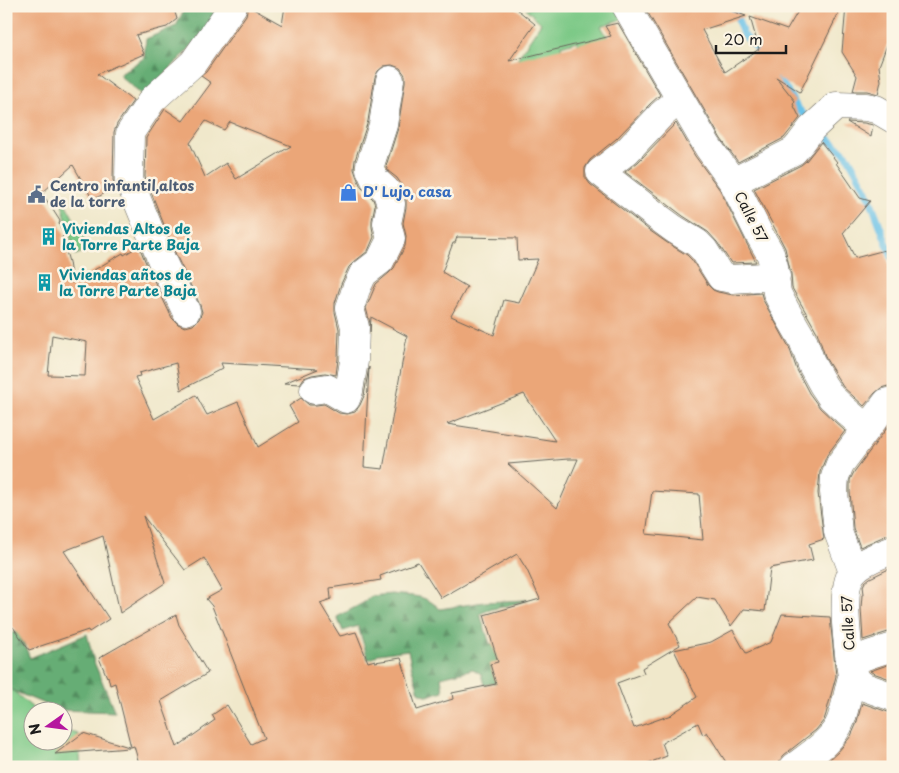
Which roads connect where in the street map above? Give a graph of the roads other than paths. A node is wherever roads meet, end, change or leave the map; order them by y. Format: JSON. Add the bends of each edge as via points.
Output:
{"nodes":[{"id":1,"x":233,"y":6,"type":"edge"},
{"id":2,"x":626,"y":6,"type":"edge"},
{"id":3,"x":390,"y":80,"type":"dead end"},
{"id":4,"x":680,"y":99,"type":"junction"},
{"id":5,"x":893,"y":119,"type":"edge"},
{"id":6,"x":734,"y":182,"type":"junction"},
{"id":7,"x":776,"y":276,"type":"junction"},
{"id":8,"x":186,"y":311,"type":"dead end"},
{"id":9,"x":314,"y":390,"type":"dead end"},
{"id":10,"x":886,"y":402,"type":"dead end"},
{"id":11,"x":866,"y":428,"type":"junction"},
{"id":12,"x":893,"y":550,"type":"edge"},
{"id":13,"x":850,"y":580,"type":"junction"},
{"id":14,"x":893,"y":647,"type":"edge"},
{"id":15,"x":850,"y":666,"type":"junction"},
{"id":16,"x":893,"y":697,"type":"edge"},
{"id":17,"x":794,"y":767,"type":"edge"}],
"edges":[{"from":1,"to":8,"type":"street","via":[[193,63],[152,100],[130,133],[129,180]]},
{"from":2,"to":4,"type":"street","name":"Calle 57"},
{"from":3,"to":9,"type":"street","via":[[383,126],[370,169],[375,180],[386,190],[391,204],[387,223],[391,240],[380,261],[363,274],[350,308],[355,327],[354,361],[346,398],[327,388]]},
{"from":4,"to":6,"type":"street","name":"Calle 57","via":[[708,147]]},
{"from":4,"to":7,"type":"street","via":[[627,151],[600,172],[704,250],[721,277]]},
{"from":5,"to":6,"type":"street","via":[[876,109],[836,106],[794,151]]},
{"from":6,"to":7,"type":"street","name":"Calle 57","via":[[770,253]]},
{"from":7,"to":11,"type":"street","name":"Calle 57","via":[[777,293],[823,385],[831,397]]},
{"from":10,"to":11,"type":"street","name":"Calle 57"},
{"from":11,"to":13,"type":"street","name":"Calle 57","via":[[840,464],[835,477],[838,532]]},
{"from":12,"to":13,"type":"street","via":[[870,560]]},
{"from":13,"to":15,"type":"street","name":"Calle 57","via":[[846,621]]},
{"from":14,"to":15,"type":"street","via":[[870,654]]},
{"from":15,"to":16,"type":"street","via":[[865,687]]},
{"from":15,"to":17,"type":"street","name":"Calle 57","via":[[841,722],[820,748]]}]}
